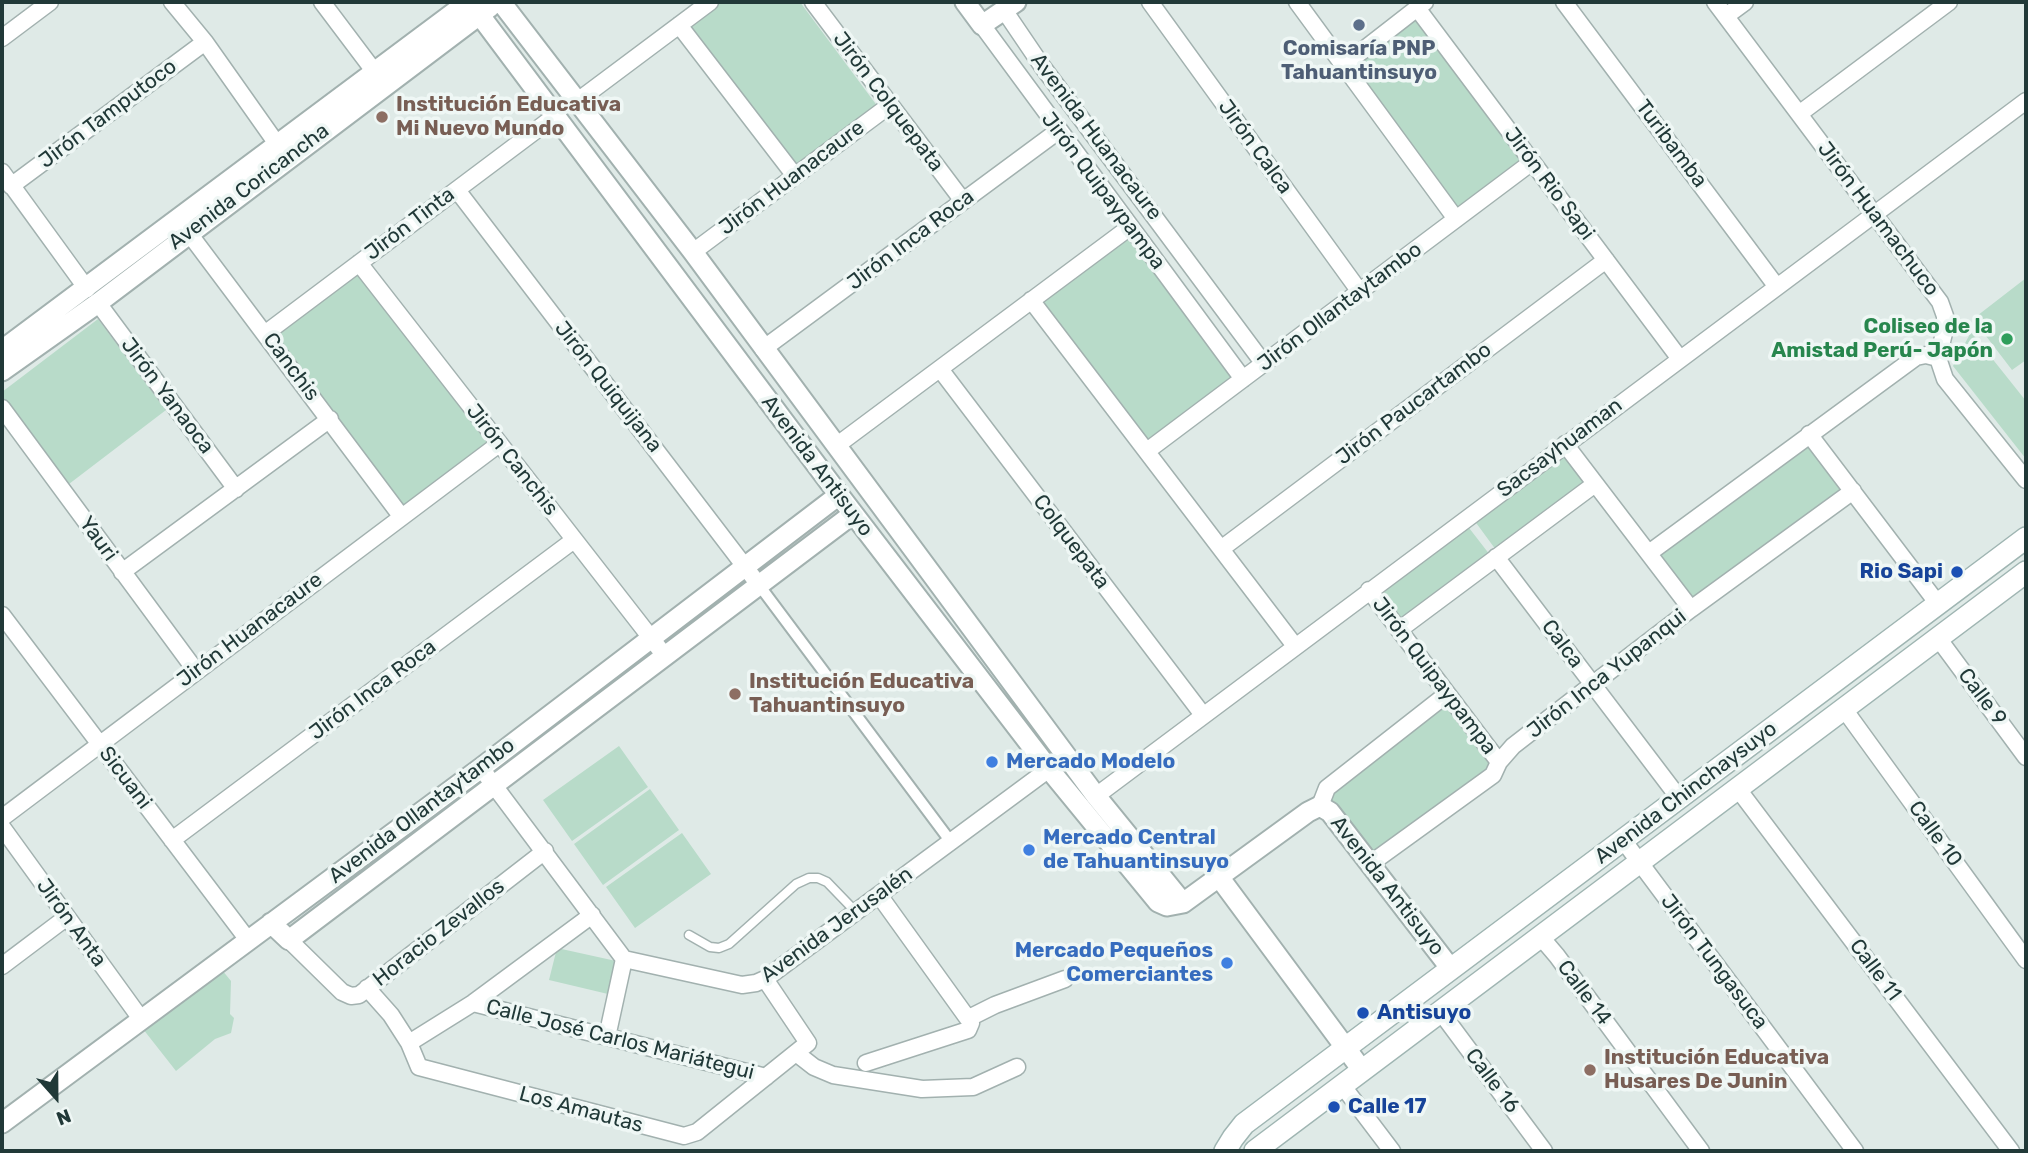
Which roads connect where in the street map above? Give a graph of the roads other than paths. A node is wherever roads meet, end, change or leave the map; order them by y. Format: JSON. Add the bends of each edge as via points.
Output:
{"nodes":[{"id":1,"x":50,"y":2,"type":"edge"},
{"id":2,"x":172,"y":2,"type":"edge"},
{"id":3,"x":323,"y":2,"type":"edge"},
{"id":4,"x":499,"y":2,"type":"edge"},
{"id":5,"x":710,"y":2,"type":"edge"},
{"id":6,"x":813,"y":2,"type":"edge"},
{"id":7,"x":1150,"y":2,"type":"edge"},
{"id":8,"x":1297,"y":2,"type":"edge"},
{"id":9,"x":1564,"y":2,"type":"edge"},
{"id":10,"x":1715,"y":2,"type":"edge"},
{"id":11,"x":1745,"y":2,"type":"edge"},
{"id":12,"x":1949,"y":2,"type":"edge"},
{"id":13,"x":1006,"y":5,"type":"edge"},
{"id":14,"x":1422,"y":5,"type":"edge"},
{"id":15,"x":472,"y":6,"type":"edge"},
{"id":16,"x":976,"y":10,"type":"edge"},
{"id":17,"x":1726,"y":16,"type":"junction"},
{"id":18,"x":679,"y":25,"type":"junction"},
{"id":19,"x":2,"y":38,"type":"edge"},
{"id":20,"x":205,"y":43,"type":"junction"},
{"id":21,"x":1344,"y":65,"type":"junction"},
{"id":22,"x":374,"y":71,"type":"junction"},
{"id":23,"x":579,"y":100,"type":"junction"},
{"id":24,"x":2026,"y":102,"type":"edge"},
{"id":25,"x":890,"y":105,"type":"junction"},
{"id":26,"x":1799,"y":114,"type":"junction"},
{"id":27,"x":555,"y":116,"type":"junction"},
{"id":28,"x":1058,"y":131,"type":"junction"},
{"id":29,"x":277,"y":144,"type":"junction"},
{"id":30,"x":1532,"y":162,"type":"junction"},
{"id":31,"x":2,"y":172,"type":"edge"},
{"id":32,"x":795,"y":176,"type":"junction"},
{"id":33,"x":11,"y":186,"type":"junction"},
{"id":34,"x":457,"y":190,"type":"junction"},
{"id":35,"x":963,"y":201,"type":"junction"},
{"id":36,"x":1875,"y":215,"type":"junction"},
{"id":37,"x":1456,"y":219,"type":"junction"},
{"id":38,"x":183,"y":226,"type":"junction"},
{"id":39,"x":1130,"y":227,"type":"junction"},
{"id":40,"x":693,"y":252,"type":"junction"},
{"id":41,"x":1606,"y":260,"type":"junction"},
{"id":42,"x":359,"y":263,"type":"junction"},
{"id":43,"x":1777,"y":287,"type":"junction"},
{"id":44,"x":1360,"y":292,"type":"junction"},
{"id":45,"x":92,"y":296,"type":"junction"},
{"id":46,"x":1031,"y":300,"type":"junction"},
{"id":47,"x":266,"y":333,"type":"junction"},
{"id":48,"x":763,"y":349,"type":"junction"},
{"id":49,"x":2,"y":350,"type":"edge"},
{"id":50,"x":1938,"y":358,"type":"junction"},
{"id":51,"x":1680,"y":359,"type":"junction"},
{"id":52,"x":1264,"y":364,"type":"junction"},
{"id":53,"x":940,"y":369,"type":"junction"},
{"id":54,"x":2,"y":371,"type":"edge"},
{"id":55,"x":1244,"y":379,"type":"junction"},
{"id":56,"x":2,"y":408,"type":"edge"},
{"id":57,"x":330,"y":419,"type":"junction"},
{"id":58,"x":1809,"y":434,"type":"junction"},
{"id":59,"x":499,"y":444,"type":"junction"},
{"id":60,"x":1565,"y":444,"type":"junction"},
{"id":61,"x":836,"y":446,"type":"junction"},
{"id":62,"x":1147,"y":451,"type":"junction"},
{"id":63,"x":2026,"y":480,"type":"edge"},
{"id":64,"x":1595,"y":484,"type":"junction"},
{"id":65,"x":236,"y":489,"type":"junction"},
{"id":66,"x":1853,"y":491,"type":"junction"},
{"id":67,"x":839,"y":495,"type":"junction"},
{"id":68,"x":853,"y":514,"type":"junction"},
{"id":69,"x":401,"y":516,"type":"junction"},
{"id":70,"x":2026,"y":538,"type":"edge"},
{"id":71,"x":574,"y":540,"type":"junction"},
{"id":72,"x":1221,"y":549,"type":"junction"},
{"id":73,"x":1649,"y":553,"type":"junction"},
{"id":74,"x":1496,"y":557,"type":"junction"},
{"id":75,"x":745,"y":565,"type":"junction"},
{"id":76,"x":122,"y":572,"type":"junction"},
{"id":77,"x":2026,"y":572,"type":"edge"},
{"id":78,"x":760,"y":585,"type":"junction"},
{"id":79,"x":1369,"y":590,"type":"junction"},
{"id":80,"x":1938,"y":604,"type":"junction"},
{"id":81,"x":1691,"y":609,"type":"junction"},
{"id":82,"x":2,"y":615,"type":"edge"},
{"id":83,"x":1399,"y":630,"type":"junction"},
{"id":84,"x":650,"y":638,"type":"junction"},
{"id":85,"x":1938,"y":638,"type":"junction"},
{"id":86,"x":1295,"y":646,"type":"junction"},
{"id":87,"x":665,"y":656,"type":"junction"},
{"id":88,"x":196,"y":671,"type":"junction"},
{"id":89,"x":1593,"y":684,"type":"junction"},
{"id":90,"x":1447,"y":694,"type":"junction"},
{"id":91,"x":1844,"y":709,"type":"junction"},
{"id":92,"x":1203,"y":715,"type":"junction"},
{"id":93,"x":100,"y":744,"type":"junction"},
{"id":94,"x":2026,"y":757,"type":"edge"},
{"id":95,"x":1499,"y":762,"type":"junction"},
{"id":96,"x":481,"y":768,"type":"junction"},
{"id":97,"x":1049,"y":769,"type":"junction"},
{"id":98,"x":495,"y":785,"type":"junction"},
{"id":99,"x":1738,"y":789,"type":"junction"},
{"id":100,"x":1096,"y":796,"type":"junction"},
{"id":101,"x":1679,"y":798,"type":"junction"},
{"id":102,"x":1320,"y":806,"type":"junction"},
{"id":103,"x":2,"y":818,"type":"edge"},
{"id":104,"x":2,"y":827,"type":"edge"},
{"id":105,"x":172,"y":840,"type":"junction"},
{"id":106,"x":1623,"y":841,"type":"junction"},
{"id":107,"x":951,"y":842,"type":"junction"},
{"id":108,"x":545,"y":851,"type":"junction"},
{"id":109,"x":1639,"y":862,"type":"junction"},
{"id":110,"x":1370,"y":864,"type":"junction"},
{"id":111,"x":1219,"y":877,"type":"junction"},
{"id":112,"x":879,"y":895,"type":"junction"},
{"id":113,"x":1183,"y":902,"type":"junction"},
{"id":114,"x":856,"y":912,"type":"junction"},
{"id":115,"x":592,"y":915,"type":"junction"},
{"id":116,"x":67,"y":917,"type":"junction"},
{"id":117,"x":271,"y":923,"type":"junction"},
{"id":118,"x":689,"y":935,"type":"dead end"},
{"id":119,"x":1540,"y":936,"type":"junction"},
{"id":120,"x":248,"y":940,"type":"junction"},
{"id":121,"x":289,"y":940,"type":"junction"},
{"id":122,"x":624,"y":959,"type":"junction"},
{"id":123,"x":2026,"y":960,"type":"edge"},
{"id":124,"x":2,"y":966,"type":"edge"},
{"id":125,"x":1451,"y":969,"type":"junction"},
{"id":126,"x":765,"y":979,"type":"junction"},
{"id":127,"x":1065,"y":979,"type":"dead end"},
{"id":128,"x":368,"y":988,"type":"junction"},
{"id":129,"x":473,"y":1003,"type":"junction"},
{"id":130,"x":1440,"y":1011,"type":"junction"},
{"id":131,"x":141,"y":1019,"type":"junction"},
{"id":132,"x":968,"y":1024,"type":"junction"},
{"id":133,"x":607,"y":1037,"type":"junction"},
{"id":134,"x":409,"y":1043,"type":"junction"},
{"id":135,"x":802,"y":1048,"type":"junction"},
{"id":136,"x":1346,"y":1048,"type":"junction"},
{"id":137,"x":866,"y":1063,"type":"dead end"},
{"id":138,"x":1017,"y":1067,"type":"dead end"},
{"id":139,"x":1362,"y":1070,"type":"junction"},
{"id":140,"x":766,"y":1077,"type":"junction"},
{"id":141,"x":1342,"y":1084,"type":"junction"},
{"id":142,"x":2,"y":1123,"type":"edge"},
{"id":143,"x":1225,"y":1151,"type":"edge"},
{"id":144,"x":1255,"y":1151,"type":"edge"},
{"id":145,"x":1392,"y":1151,"type":"edge"},
{"id":146,"x":1544,"y":1151,"type":"edge"},
{"id":147,"x":1701,"y":1151,"type":"edge"},
{"id":148,"x":1855,"y":1151,"type":"edge"},
{"id":149,"x":2011,"y":1151,"type":"edge"}],
"edges":[{"from":1,"to":19,"type":"street"},
{"from":2,"to":20,"type":"street"},
{"from":3,"to":22,"type":"street"},
{"from":4,"to":15,"type":"street","name":"Avenida Coricancha"},
{"from":4,"to":23,"type":"street","name":"Avenida Antisuyo"},
{"from":5,"to":18,"type":"street"},
{"from":6,"to":25,"type":"street","name":"Jirón Colquepata"},
{"from":7,"to":44,"type":"street","name":"Jirón Calca"},
{"from":8,"to":21,"type":"street"},
{"from":9,"to":43,"type":"street","name":"Turibamba"},
{"from":10,"to":17,"type":"street","name":"Jirón Huamachuco"},
{"from":11,"to":17,"type":"street"},
{"from":12,"to":26,"type":"street"},
{"from":13,"to":16,"type":"street","name":"Avenida Huanacaure"},
{"from":13,"to":52,"type":"street","name":"Avenida Huanacaure","via":[[1049,76]]},
{"from":14,"to":21,"type":"street"},
{"from":14,"to":30,"type":"street","name":"Jirón Rio Sapi"},
{"from":15,"to":22,"type":"street","name":"Avenida Coricancha"},
{"from":15,"to":27,"type":"street","name":"Avenida Antisuyo"},
{"from":15,"to":38,"type":"street","name":"Avenida Coricancha"},
{"from":16,"to":28,"type":"street","name":"Jirón Quipaypampa"},
{"from":17,"to":26,"type":"street","name":"Jirón Huamachuco"},
{"from":18,"to":23,"type":"street"},
{"from":18,"to":32,"type":"street"},
{"from":20,"to":29,"type":"street"},
{"from":20,"to":33,"type":"street","name":"Jirón Tamputoco"},
{"from":21,"to":37,"type":"street"},
{"from":22,"to":29,"type":"street","name":"Avenida Coricancha"},
{"from":23,"to":40,"type":"street","name":"Avenida Antisuyo"},
{"from":24,"to":36,"type":"street","name":"Sacsayhuaman"},
{"from":25,"to":32,"type":"street","name":"Jirón Huanacaure"},
{"from":25,"to":35,"type":"street","name":"Jirón Colquepata"},
{"from":26,"to":36,"type":"street","name":"Jirón Huamachuco"},
{"from":27,"to":34,"type":"street","name":"Jirón Tinta"},
{"from":27,"to":67,"type":"street","name":"Avenida Antisuyo"},
{"from":28,"to":35,"type":"street","name":"Jirón Inca Roca"},
{"from":28,"to":39,"type":"street","name":"Jirón Quipaypampa"},
{"from":29,"to":38,"type":"street","name":"Avenida Coricancha"},
{"from":30,"to":37,"type":"street","name":"Jirón Ollantaytambo"},
{"from":30,"to":41,"type":"street","name":"Jirón Rio Sapi"},
{"from":31,"to":33,"type":"street","name":"Jirón Yanaoca"},
{"from":32,"to":40,"type":"street","name":"Jirón Huanacaure"},
{"from":33,"to":45,"type":"street","name":"Jirón Yanaoca"},
{"from":34,"to":42,"type":"street","name":"Jirón Tinta"},
{"from":34,"to":75,"type":"street","name":"Jirón Quiquijana"},
{"from":35,"to":48,"type":"street","name":"Jirón Inca Roca"},
{"from":36,"to":43,"type":"street","name":"Sacsayhuaman"},
{"from":36,"to":50,"type":"street","name":"Jirón Huamachuco","via":[[1940,302],[1945,329]]},
{"from":37,"to":44,"type":"street","name":"Jirón Ollantaytambo"},
{"from":38,"to":45,"type":"street","name":"Avenida Coricancha"},
{"from":38,"to":47,"type":"street","name":"Canchis"},
{"from":39,"to":46,"type":"street"},
{"from":39,"to":55,"type":"street","name":"Jirón Quipaypampa"},
{"from":40,"to":48,"type":"street","name":"Avenida Antisuyo"},
{"from":41,"to":51,"type":"street","name":"Jirón Rio Sapi"},
{"from":41,"to":72,"type":"street","name":"Jirón Paucartambo"},
{"from":42,"to":47,"type":"street","name":"Jirón Tinta"},
{"from":42,"to":59,"type":"street","name":"Jirón Canchis"},
{"from":43,"to":51,"type":"street","name":"Sacsayhuaman"},
{"from":44,"to":52,"type":"street","name":"Jirón Ollantaytambo"},
{"from":45,"to":49,"type":"street","name":"Avenida Coricancha"},
{"from":45,"to":54,"type":"street","name":"Avenida Coricancha"},
{"from":45,"to":65,"type":"street","name":"Jirón Yanaoca"},
{"from":46,"to":53,"type":"street"},
{"from":46,"to":62,"type":"street"},
{"from":47,"to":57,"type":"street","name":"Canchis"},
{"from":48,"to":61,"type":"street","name":"Avenida Antisuyo"},
{"from":50,"to":58,"type":"street","via":[[1916,357]]},
{"from":50,"to":63,"type":"street","via":[[1945,379]]},
{"from":51,"to":60,"type":"street","name":"Sacsayhuaman"},
{"from":52,"to":55,"type":"street","name":"Jirón Ollantaytambo"},
{"from":53,"to":61,"type":"street"},
{"from":53,"to":92,"type":"street","name":"Colquepata"},
{"from":55,"to":62,"type":"street","name":"Jirón Ollantaytambo"},
{"from":56,"to":76,"type":"street","name":"Yauri"},
{"from":57,"to":65,"type":"street"},
{"from":57,"to":69,"type":"street","name":"Canchis"},
{"from":58,"to":66,"type":"street"},
{"from":58,"to":73,"type":"street"},
{"from":59,"to":69,"type":"street","name":"Jirón Huanacaure"},
{"from":59,"to":71,"type":"street","name":"Jirón Canchis"},
{"from":60,"to":64,"type":"street"},
{"from":60,"to":79,"type":"street","name":"Sacsayhuaman"},
{"from":61,"to":100,"type":"street","name":"Avenida Antisuyo"},
{"from":62,"to":72,"type":"street"},
{"from":64,"to":73,"type":"street"},
{"from":64,"to":74,"type":"street"},
{"from":65,"to":76,"type":"street"},
{"from":66,"to":80,"type":"street"},
{"from":66,"to":81,"type":"street","name":"Jirón Inca Yupanqui"},
{"from":67,"to":68,"type":"street","name":"Avenida Antisuyo"},
{"from":67,"to":75,"type":"street","name":"Avenida Ollantaytambo"},
{"from":68,"to":78,"type":"street","name":"Avenida Ollantaytambo"},
{"from":68,"to":97,"type":"street","name":"Avenida Antisuyo"},
{"from":69,"to":88,"type":"street","name":"Jirón Huanacaure"},
{"from":70,"to":80,"type":"main road","name":"Avenida Chinchaysuyo"},
{"from":71,"to":84,"type":"street","name":"Jirón Canchis"},
{"from":71,"to":105,"type":"street","name":"Jirón Inca Roca"},
{"from":72,"to":86,"type":"street"},
{"from":73,"to":81,"type":"street"},
{"from":74,"to":83,"type":"street"},
{"from":74,"to":89,"type":"street","name":"Calca"},
{"from":75,"to":78,"type":"street","name":"Jirón Quiquijana"},
{"from":75,"to":84,"type":"street","name":"Avenida Ollantaytambo"},
{"from":76,"to":88,"type":"street","name":"Yauri"},
{"from":77,"to":85,"type":"main road","name":"Avenida Chinchaysuyo"},
{"from":78,"to":87,"type":"street","name":"Avenida Ollantaytambo"},
{"from":78,"to":107,"type":"street"},
{"from":79,"to":83,"type":"street","name":"Jirón Quipaypampa"},
{"from":79,"to":86,"type":"street","name":"Sacsayhuaman"},
{"from":80,"to":101,"type":"main road","name":"Avenida Chinchaysuyo"},
{"from":81,"to":89,"type":"street","name":"Jirón Inca Yupanqui"},
{"from":82,"to":93,"type":"street","name":"Sicuani"},
{"from":83,"to":90,"type":"street","name":"Jirón Quipaypampa"},
{"from":84,"to":87,"type":"street","name":"Jirón Canchis"},
{"from":84,"to":96,"type":"street","name":"Avenida Ollantaytambo"},
{"from":85,"to":91,"type":"main road","name":"Avenida Chinchaysuyo"},
{"from":85,"to":94,"type":"street","name":"Calle 9"},
{"from":86,"to":92,"type":"street","name":"Sacsayhuaman"},
{"from":87,"to":98,"type":"street","name":"Avenida Ollantaytambo"},
{"from":88,"to":93,"type":"street","name":"Jirón Huanacaure"},
{"from":89,"to":95,"type":"street","name":"Jirón Inca Yupanqui"},
{"from":89,"to":101,"type":"street","name":"Calca"},
{"from":90,"to":95,"type":"street","name":"Jirón Quipaypampa"},
{"from":90,"to":102,"type":"street","via":[[1326,788]]},
{"from":91,"to":99,"type":"main road","name":"Avenida Chinchaysuyo"},
{"from":91,"to":123,"type":"street","name":"Calle 10"},
{"from":92,"to":100,"type":"street","name":"Sacsayhuaman"},
{"from":93,"to":103,"type":"street","name":"Jirón Huanacaure"},
{"from":93,"to":105,"type":"street","name":"Sicuani"},
{"from":95,"to":110,"type":"street","name":"Jirón Inca Yupanqui","via":[[1493,775]]},
{"from":96,"to":98,"type":"street"},
{"from":96,"to":117,"type":"street","name":"Avenida Ollantaytambo"},
{"from":97,"to":107,"type":"street","name":"Avenida Jerusalén"},
{"from":97,"to":113,"type":"street","name":"Avenida Antisuyo","via":[[1158,902],[1167,906]]},
{"from":98,"to":108,"type":"street"},
{"from":98,"to":121,"type":"street","name":"Avenida Ollantaytambo"},
{"from":99,"to":109,"type":"main road","name":"Avenida Chinchaysuyo"},
{"from":99,"to":149,"type":"street","name":"Calle 11"},
{"from":100,"to":113,"type":"street","name":"Avenida Antisuyo"},
{"from":101,"to":106,"type":"main road","name":"Avenida Chinchaysuyo"},
{"from":102,"to":110,"type":"street","name":"Avenida Antisuyo","via":[[1330,812]]},
{"from":102,"to":111,"type":"street","name":"Avenida Antisuyo"},
{"from":104,"to":116,"type":"street","name":"Jirón Anta"},
{"from":105,"to":120,"type":"street","name":"Sicuani"},
{"from":106,"to":109,"type":"street","name":"Jirón Tungasuca"},
{"from":106,"to":125,"type":"main road","name":"Avenida Chinchaysuyo"},
{"from":107,"to":112,"type":"street","name":"Avenida Jerusalén"},
{"from":108,"to":115,"type":"street"},
{"from":108,"to":128,"type":"street","name":"Horacio Zevallos"},
{"from":109,"to":119,"type":"main road","name":"Avenida Chinchaysuyo"},
{"from":109,"to":148,"type":"street","name":"Jirón Tungasuca"},
{"from":110,"to":125,"type":"street","name":"Avenida Antisuyo"},
{"from":111,"to":113,"type":"street","name":"Avenida Antisuyo"},
{"from":111,"to":136,"type":"street"},
{"from":112,"to":114,"type":"street","name":"Avenida Jerusalén"},
{"from":112,"to":132,"type":"street"},
{"from":114,"to":118,"type":"lane","via":[[827,882],[809,878],[796,884],[729,944],[710,947]]},
{"from":114,"to":126,"type":"street","name":"Avenida Jerusalén"},
{"from":115,"to":122,"type":"street"},
{"from":115,"to":129,"type":"street"},
{"from":116,"to":124,"type":"street"},
{"from":116,"to":131,"type":"street","name":"Jirón Anta"},
{"from":117,"to":120,"type":"street","name":"Avenida Ollantaytambo"},
{"from":117,"to":121,"type":"street","name":"Horacio Zevallos"},
{"from":119,"to":130,"type":"main road","name":"Avenida Chinchaysuyo"},
{"from":119,"to":147,"type":"street","name":"Calle 14"},
{"from":120,"to":131,"type":"street","name":"Avenida Ollantaytambo"},
{"from":121,"to":128,"type":"street","name":"Horacio Zevallos","via":[[342,992],[359,995]]},
{"from":122,"to":126,"type":"street","name":"Avenida Jerusalén","via":[[742,985]]},
{"from":122,"to":133,"type":"street"},
{"from":125,"to":136,"type":"main road","name":"Avenida Chinchaysuyo"},
{"from":126,"to":135,"type":"street"},
{"from":127,"to":132,"type":"street","via":[[995,1005]]},
{"from":128,"to":134,"type":"street","name":"Los Amautas"},
{"from":129,"to":133,"type":"street","name":"Calle José Carlos Mariátegui"},
{"from":129,"to":134,"type":"street"},
{"from":130,"to":139,"type":"main road","name":"Avenida Chinchaysuyo"},
{"from":130,"to":146,"type":"street","name":"Calle 16"},
{"from":131,"to":142,"type":"street","name":"Avenida Ollantaytambo"},
{"from":132,"to":137,"type":"street"},
{"from":133,"to":140,"type":"street","name":"Calle José Carlos Mariátegui"},
{"from":134,"to":140,"type":"street","name":"Los Amautas","via":[[419,1067],[684,1136],[697,1132]]},
{"from":135,"to":138,"type":"street","via":[[814,1067],[833,1075],[922,1089],[973,1087]]},
{"from":135,"to":140,"type":"street","name":"Los Amautas"},
{"from":136,"to":139,"type":"street"},
{"from":136,"to":143,"type":"main road","via":[[1244,1124]]},
{"from":139,"to":141,"type":"main road"},
{"from":141,"to":144,"type":"main road"},
{"from":141,"to":145,"type":"street"}]}
